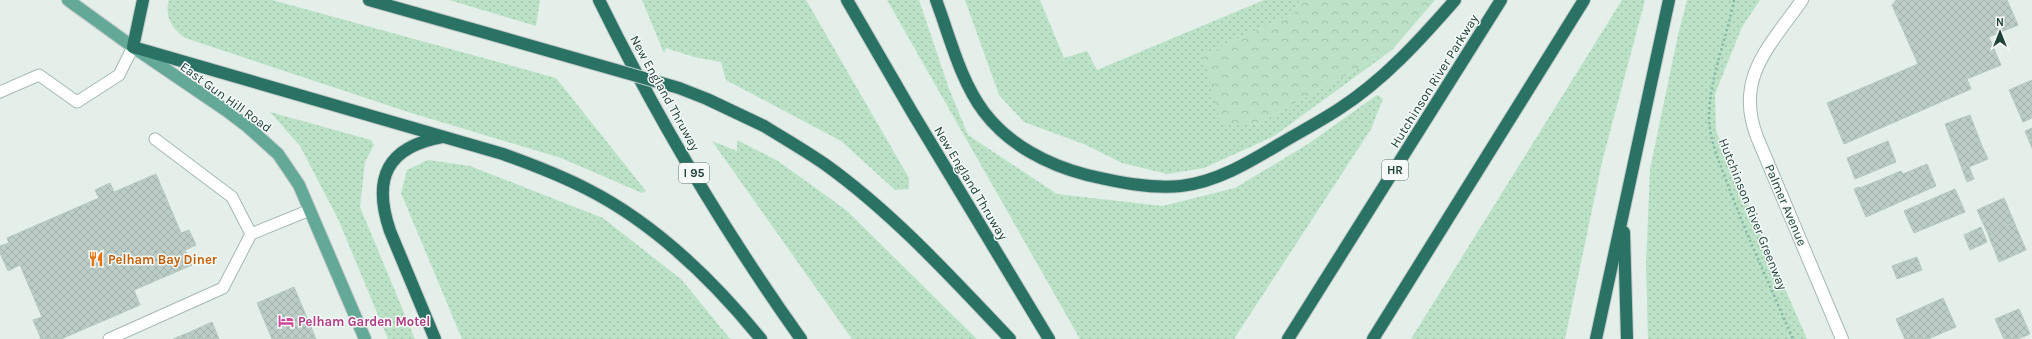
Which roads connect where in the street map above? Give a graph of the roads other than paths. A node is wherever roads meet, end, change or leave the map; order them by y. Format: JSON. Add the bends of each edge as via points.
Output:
{"nodes":[{"id":1,"x":68,"y":0,"type":"edge"},
{"id":2,"x":143,"y":0,"type":"edge"},
{"id":3,"x":368,"y":0,"type":"edge"},
{"id":4,"x":599,"y":0,"type":"edge"},
{"id":5,"x":847,"y":0,"type":"edge"},
{"id":6,"x":936,"y":0,"type":"edge"},
{"id":7,"x":1455,"y":0,"type":"edge"},
{"id":8,"x":1501,"y":0,"type":"edge"},
{"id":9,"x":1584,"y":0,"type":"edge"},
{"id":10,"x":1669,"y":0,"type":"edge"},
{"id":11,"x":1802,"y":0,"type":"edge"},
{"id":12,"x":133,"y":47,"type":"junction"},
{"id":13,"x":0,"y":92,"type":"edge"},
{"id":14,"x":445,"y":136,"type":"junction"},
{"id":15,"x":155,"y":139,"type":"dead end"},
{"id":16,"x":310,"y":210,"type":"junction"},
{"id":17,"x":1624,"y":214,"type":"junction"},
{"id":18,"x":251,"y":234,"type":"junction"},
{"id":19,"x":109,"y":339,"type":"edge"},
{"id":20,"x":365,"y":339,"type":"edge"},
{"id":21,"x":435,"y":339,"type":"edge"},
{"id":22,"x":761,"y":339,"type":"edge"},
{"id":23,"x":801,"y":339,"type":"edge"},
{"id":24,"x":1010,"y":339,"type":"edge"},
{"id":25,"x":1049,"y":339,"type":"edge"},
{"id":26,"x":1288,"y":339,"type":"edge"},
{"id":27,"x":1374,"y":339,"type":"edge"},
{"id":28,"x":1596,"y":339,"type":"edge"},
{"id":29,"x":1627,"y":339,"type":"edge"},
{"id":30,"x":1842,"y":339,"type":"edge"}],
"edges":[{"from":1,"to":12,"type":"main road","name":"East Gun Hill Road"},
{"from":2,"to":12,"type":"highway"},
{"from":3,"to":24,"type":"highway","bridge":true,"via":[[678,88],[764,126],[826,165],[882,211],[926,252]]},
{"from":4,"to":23,"type":"highway","name":"New England Thruway","number":"I 95","via":[[671,135],[725,225]]},
{"from":5,"to":25,"type":"highway","name":"New England Thruway"},
{"from":6,"to":7,"type":"highway","via":[[974,98],[995,125],[1008,136],[1039,157],[1074,171],[1116,182],[1181,186],[1203,181],[1247,163],[1340,108],[1398,62]]},
{"from":8,"to":26,"type":"highway","name":"Hutchinson River Parkway","number":"HR"},
{"from":9,"to":27,"type":"highway"},
{"from":10,"to":17,"type":"highway"},
{"from":11,"to":30,"type":"street","name":"Palmer Avenue","via":[[1756,68],[1749,93],[1750,120]]},
{"from":12,"to":13,"type":"lane","via":[[119,75],[77,102],[39,75]]},
{"from":12,"to":14,"type":"highway"},
{"from":12,"to":16,"type":"main road","name":"East Gun Hill Road","via":[[264,141],[290,171]]},
{"from":14,"to":21,"type":"highway","via":[[424,140],[399,154],[384,177],[382,190],[390,231]]},
{"from":14,"to":22,"type":"highway","via":[[539,167],[616,205],[690,262],[729,301]]},
{"from":15,"to":18,"type":"lane","via":[[232,197]]},
{"from":16,"to":18,"type":"lane"},
{"from":16,"to":20,"type":"main road","name":"East Gun Hill Road"},
{"from":17,"to":28,"type":"highway"},
{"from":17,"to":29,"type":"highway"},
{"from":18,"to":19,"type":"lane","via":[[223,288]]}]}
